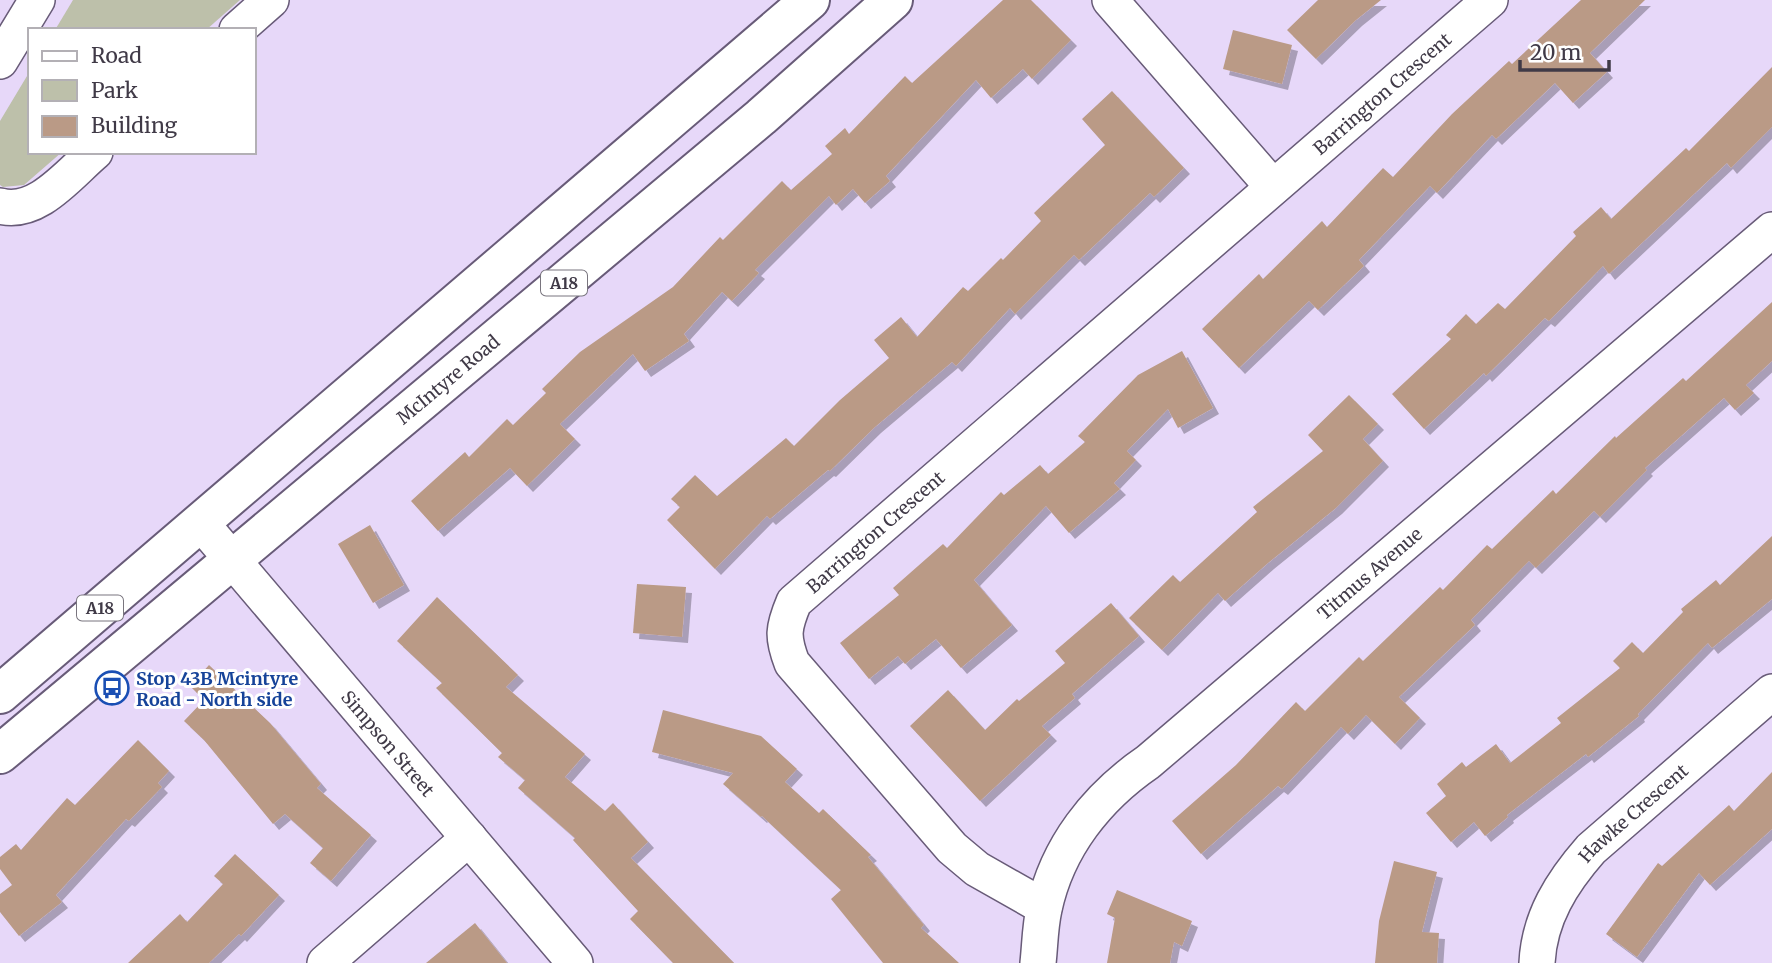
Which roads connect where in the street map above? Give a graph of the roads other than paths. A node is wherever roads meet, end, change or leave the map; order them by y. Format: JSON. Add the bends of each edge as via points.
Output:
{"nodes":[{"id":1,"x":37,"y":0,"type":"edge"},
{"id":2,"x":271,"y":0,"type":"edge"},
{"id":3,"x":810,"y":0,"type":"edge"},
{"id":4,"x":1110,"y":0,"type":"edge"},
{"id":5,"x":1490,"y":0,"type":"edge"},
{"id":6,"x":886,"y":2,"type":"edge"},
{"id":7,"x":239,"y":28,"type":"edge"},
{"id":8,"x":0,"y":61,"type":"edge"},
{"id":9,"x":93,"y":154,"type":"edge"},
{"id":10,"x":1273,"y":187,"type":"junction"},
{"id":11,"x":0,"y":206,"type":"edge"},
{"id":12,"x":1772,"y":230,"type":"edge"},
{"id":13,"x":201,"y":523,"type":"junction"},
{"id":14,"x":232,"y":562,"type":"junction"},
{"id":15,"x":1772,"y":692,"type":"edge"},
{"id":16,"x":0,"y":694,"type":"edge"},
{"id":17,"x":0,"y":754,"type":"edge"},
{"id":18,"x":469,"y":838,"type":"junction"},
{"id":19,"x":1044,"y":907,"type":"junction"},
{"id":20,"x":325,"y":963,"type":"edge"},
{"id":21,"x":575,"y":963,"type":"edge"},
{"id":22,"x":1038,"y":963,"type":"edge"},
{"id":23,"x":1537,"y":963,"type":"edge"}],
"edges":[{"from":1,"to":8,"type":"street"},
{"from":2,"to":7,"type":"street"},
{"from":3,"to":13,"type":"main road","number":"A18"},
{"from":4,"to":10,"type":"street"},
{"from":5,"to":10,"type":"street","name":"Barrington Crescent"},
{"from":6,"to":14,"type":"main road","name":"McIntyre Road","number":"A18","via":[[750,126]]},
{"from":9,"to":11,"type":"street","via":[[31,205]]},
{"from":10,"to":19,"type":"street","name":"Barrington Crescent","via":[[810,587],[794,602],[786,621],[785,645],[792,663],[952,848],[977,869]]},
{"from":12,"to":19,"type":"street","name":"Titmus Avenue","via":[[1115,788],[1068,847]]},
{"from":13,"to":14,"type":"street","name":"Simpson Street"},
{"from":13,"to":16,"type":"main road","number":"A18"},
{"from":14,"to":17,"type":"main road","name":"McIntyre Road","number":"A18"},
{"from":14,"to":18,"type":"street","name":"Simpson Street"},
{"from":15,"to":23,"type":"street","name":"Hawke Crescent","via":[[1591,849],[1570,873],[1545,920]]},
{"from":18,"to":20,"type":"street"},
{"from":18,"to":21,"type":"street","name":"Simpson Street"},
{"from":19,"to":22,"type":"street","name":"Titmus Avenue"}]}
